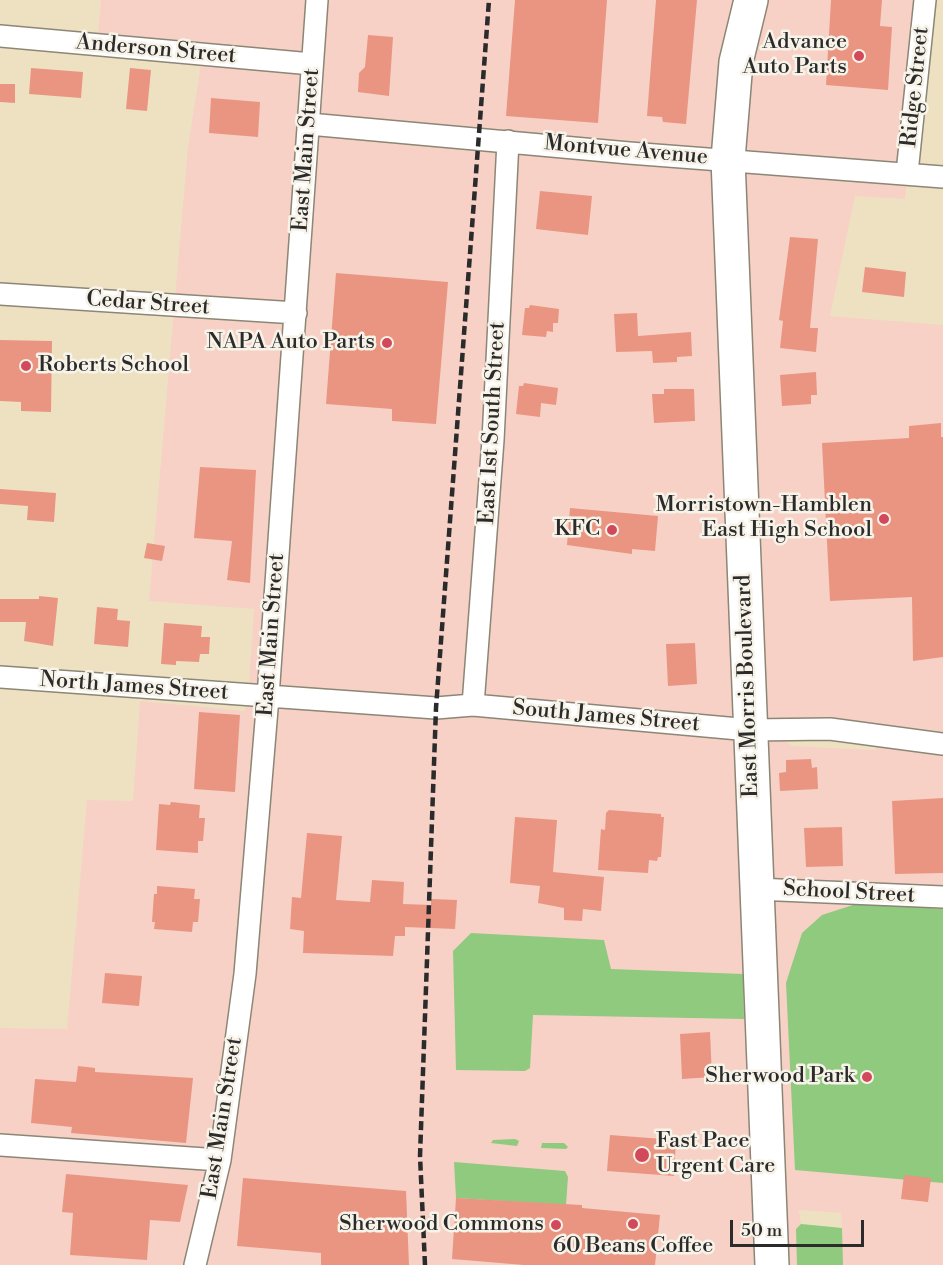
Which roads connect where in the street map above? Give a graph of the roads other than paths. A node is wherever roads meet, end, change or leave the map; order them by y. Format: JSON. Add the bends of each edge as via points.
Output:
{"nodes":[{"id":1,"x":317,"y":0,"type":"edge"},
{"id":2,"x":751,"y":0,"type":"edge"},
{"id":3,"x":925,"y":0,"type":"edge"},
{"id":4,"x":0,"y":36,"type":"edge"},
{"id":5,"x":312,"y":64,"type":"junction"},
{"id":6,"x":309,"y":124,"type":"junction"},
{"id":7,"x":508,"y":141,"type":"junction"},
{"id":8,"x":728,"y":159,"type":"junction"},
{"id":9,"x":907,"y":173,"type":"junction"},
{"id":10,"x":943,"y":177,"type":"edge"},
{"id":11,"x":0,"y":294,"type":"edge"},
{"id":12,"x":296,"y":313,"type":"junction"},
{"id":13,"x":0,"y":677,"type":"edge"},
{"id":14,"x":268,"y":697,"type":"junction"},
{"id":15,"x":473,"y":705,"type":"junction"},
{"id":16,"x":750,"y":730,"type":"junction"},
{"id":17,"x":943,"y":744,"type":"edge"},
{"id":18,"x":756,"y":889,"type":"junction"},
{"id":19,"x":943,"y":897,"type":"edge"},
{"id":20,"x":0,"y":1145,"type":"edge"},
{"id":21,"x":220,"y":1160,"type":"junction"},
{"id":22,"x":195,"y":1265,"type":"edge"},
{"id":23,"x":772,"y":1265,"type":"edge"}],
"edges":[{"from":1,"to":5,"type":"street","name":"East Main Street"},
{"from":2,"to":8,"type":"main road","name":"East Morris Boulevard","via":[[736,62]]},
{"from":3,"to":9,"type":"street","name":"Ridge Street"},
{"from":4,"to":5,"type":"street","name":"Anderson Street"},
{"from":5,"to":6,"type":"street","name":"East Main Street"},
{"from":6,"to":7,"type":"street","name":"Montvue Avenue"},
{"from":6,"to":12,"type":"street","name":"East Main Street"},
{"from":7,"to":8,"type":"street","name":"Montvue Avenue"},
{"from":7,"to":15,"type":"street","name":"East 1st South Street","via":[[493,440]]},
{"from":8,"to":9,"type":"street","name":"Montvue Avenue"},
{"from":8,"to":16,"type":"main road","name":"East Morris Boulevard"},
{"from":9,"to":10,"type":"street","name":"Montvue Avenue"},
{"from":11,"to":12,"type":"street","name":"Cedar Street"},
{"from":12,"to":14,"type":"street","name":"East Main Street"},
{"from":13,"to":14,"type":"street","name":"North James Street"},
{"from":14,"to":15,"type":"street","name":"South James Street","via":[[435,708]]},
{"from":14,"to":21,"type":"street","name":"East Main Street","via":[[245,974]]},
{"from":15,"to":16,"type":"street","name":"South James Street"},
{"from":16,"to":17,"type":"street","name":"South James Street","via":[[830,729]]},
{"from":16,"to":18,"type":"main road","name":"East Morris Boulevard"},
{"from":18,"to":19,"type":"street","name":"School Street"},
{"from":18,"to":23,"type":"main road","name":"East Morris Boulevard"},
{"from":20,"to":21,"type":"street"},
{"from":21,"to":22,"type":"street","name":"East Main Street"}]}
